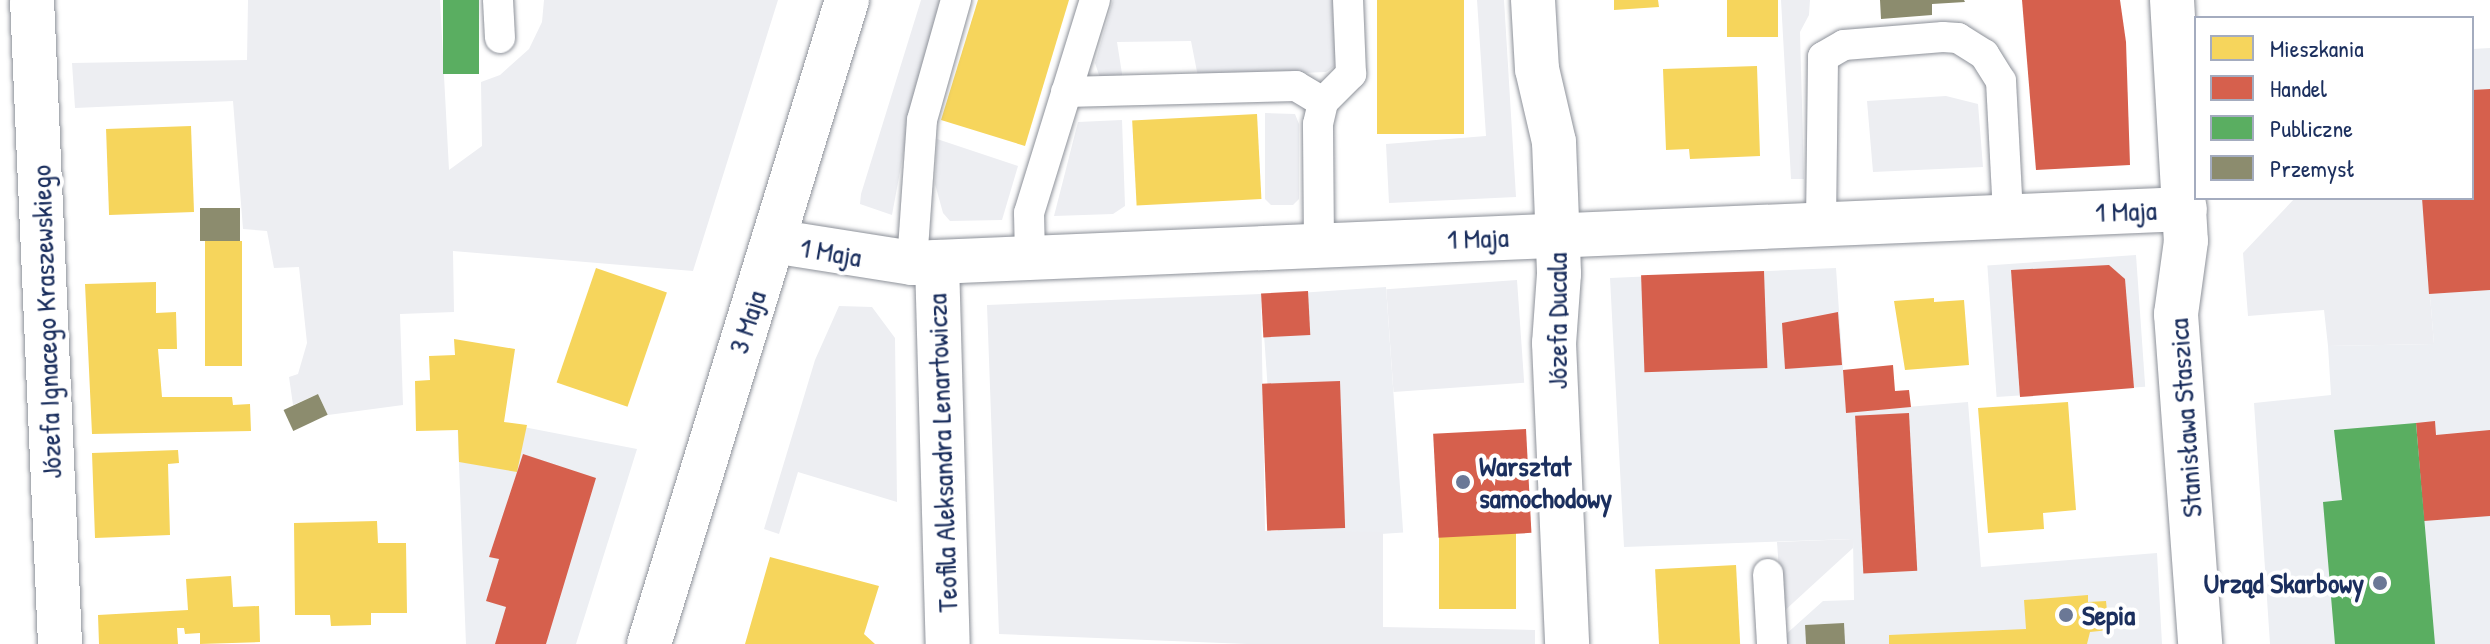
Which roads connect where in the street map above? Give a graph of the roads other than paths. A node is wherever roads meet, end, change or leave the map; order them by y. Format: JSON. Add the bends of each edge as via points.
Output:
{"nodes":[{"id":1,"x":32,"y":0,"type":"edge"},
{"id":2,"x":498,"y":0,"type":"edge"},
{"id":3,"x":847,"y":0,"type":"edge"},
{"id":4,"x":956,"y":0,"type":"edge"},
{"id":5,"x":1095,"y":0,"type":"edge"},
{"id":6,"x":1348,"y":0,"type":"edge"},
{"id":7,"x":1533,"y":0,"type":"edge"},
{"id":8,"x":2173,"y":0,"type":"edge"},
{"id":9,"x":500,"y":38,"type":"dead end"},
{"id":10,"x":1066,"y":92,"type":"junction"},
{"id":11,"x":1323,"y":102,"type":"junction"},
{"id":12,"x":2185,"y":209,"type":"junction"},
{"id":13,"x":2008,"y":215,"type":"junction"},
{"id":14,"x":1821,"y":223,"type":"junction"},
{"id":15,"x":1557,"y":235,"type":"junction"},
{"id":16,"x":773,"y":241,"type":"junction"},
{"id":17,"x":1319,"y":244,"type":"junction"},
{"id":18,"x":1030,"y":257,"type":"junction"},
{"id":19,"x":925,"y":262,"type":"junction"},
{"id":20,"x":1768,"y":574,"type":"dead end"},
{"id":21,"x":60,"y":644,"type":"edge"},
{"id":22,"x":649,"y":644,"type":"edge"},
{"id":23,"x":948,"y":644,"type":"edge"},
{"id":24,"x":1567,"y":644,"type":"edge"},
{"id":25,"x":1772,"y":644,"type":"edge"},
{"id":26,"x":2200,"y":644,"type":"edge"}],
"edges":[{"from":1,"to":21,"type":"street","name":"Józefa Ignacego Kraszewskiego"},
{"from":2,"to":9,"type":"lane"},
{"from":3,"to":16,"type":"street","name":"3 Maja"},
{"from":4,"to":19,"type":"lane","via":[[922,120]]},
{"from":5,"to":10,"type":"lane"},
{"from":6,"to":11,"type":"lane","via":[[1351,74]]},
{"from":7,"to":15,"type":"street","name":"Józefa Ducala","via":[[1537,69],[1554,142]]},
{"from":8,"to":12,"type":"street","name":"Stanisława Staszica"},
{"from":10,"to":11,"type":"lane","via":[[1296,86]]},
{"from":10,"to":18,"type":"lane","via":[[1029,213]]},
{"from":11,"to":17,"type":"lane","via":[[1318,124]]},
{"from":12,"to":13,"type":"street","name":"1 Maja"},
{"from":12,"to":26,"type":"street","name":"Stanisława Staszica","via":[[2176,314]]},
{"from":13,"to":14,"type":"street","name":"1 Maja"},
{"from":13,"to":14,"type":"lane","via":[[2001,81],[1984,54],[1958,38],[1943,37],[1844,45],[1823,57]]},
{"from":14,"to":15,"type":"street","name":"1 Maja"},
{"from":15,"to":17,"type":"street","name":"1 Maja"},
{"from":15,"to":24,"type":"street","name":"Józefa Ducala","via":[[1554,343]]},
{"from":16,"to":19,"type":"street","name":"1 Maja"},
{"from":16,"to":22,"type":"street","name":"3 Maja"},
{"from":17,"to":18,"type":"street","name":"1 Maja"},
{"from":18,"to":19,"type":"street","name":"1 Maja"},
{"from":19,"to":23,"type":"street","name":"Teofila Aleksandra Lenartowicza"},
{"from":20,"to":25,"type":"lane"}]}
